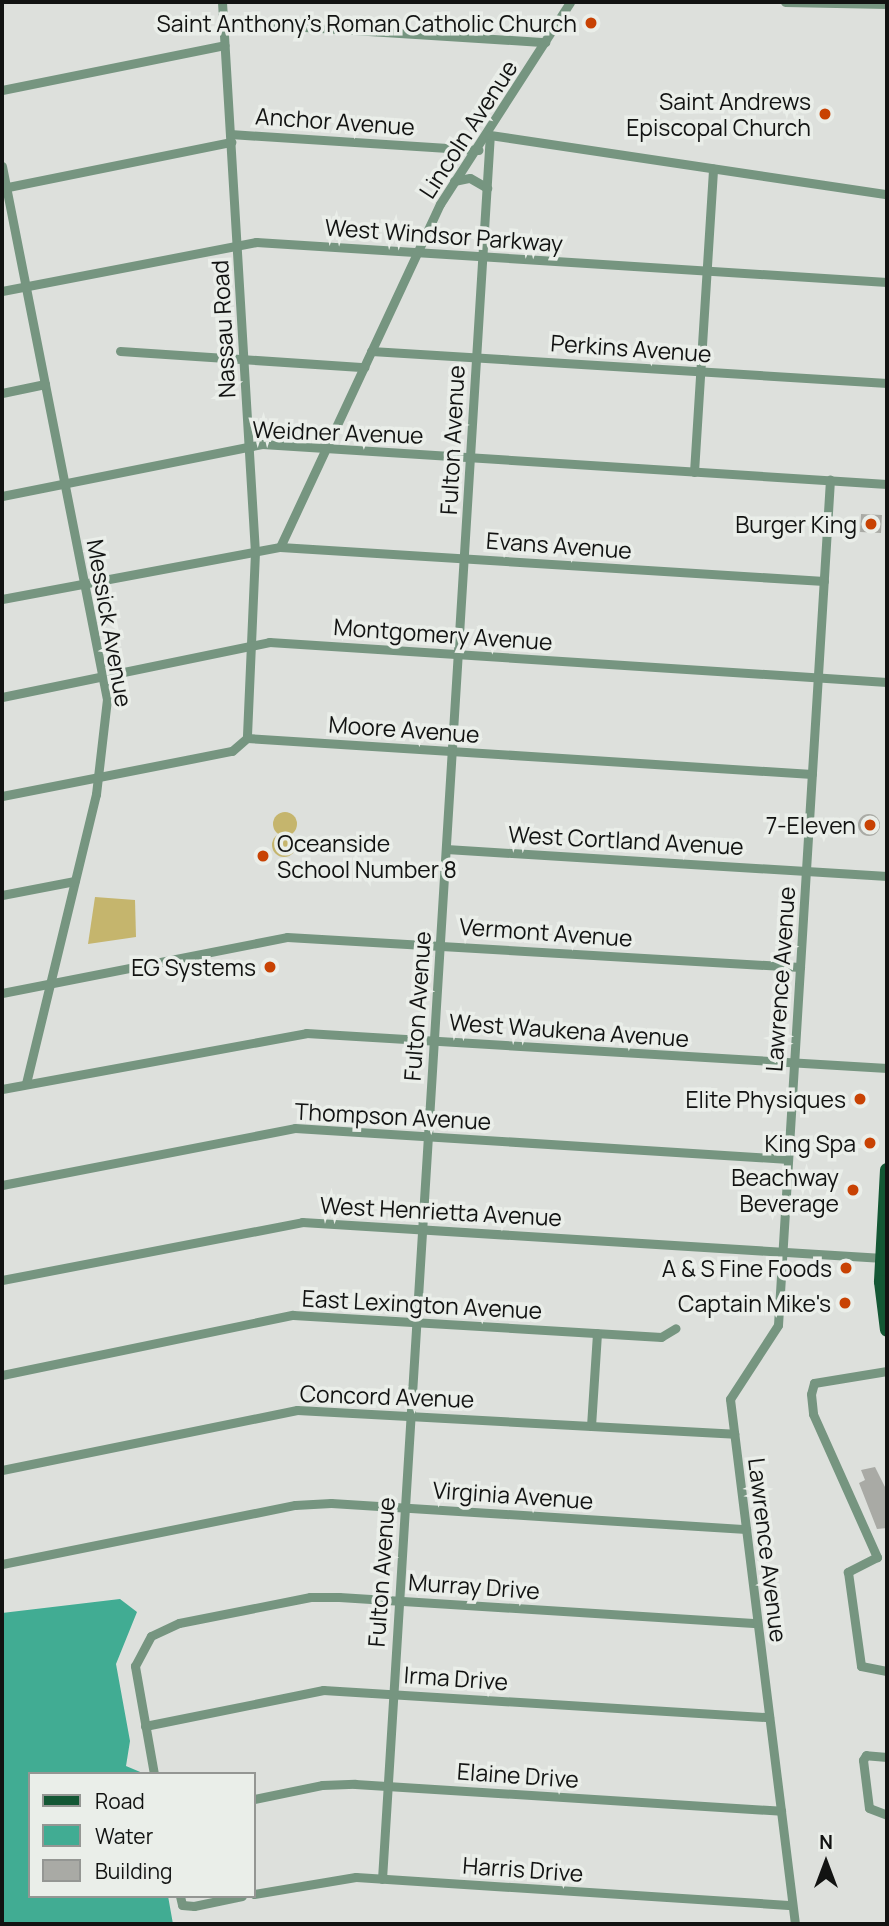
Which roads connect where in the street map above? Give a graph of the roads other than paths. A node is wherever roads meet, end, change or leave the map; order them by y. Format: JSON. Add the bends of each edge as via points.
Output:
{"nodes":[{"id":1,"x":222,"y":2,"type":"edge"},
{"id":2,"x":570,"y":2,"type":"edge"},
{"id":3,"x":785,"y":2,"type":"edge"},
{"id":4,"x":887,"y":4,"type":"edge"},
{"id":5,"x":224,"y":22,"type":"junction"},
{"id":6,"x":545,"y":42,"type":"junction"},
{"id":7,"x":225,"y":45,"type":"junction"},
{"id":8,"x":2,"y":90,"type":"edge"},
{"id":9,"x":490,"y":135,"type":"junction"},
{"id":10,"x":231,"y":138,"type":"junction"},
{"id":11,"x":478,"y":150,"type":"junction"},
{"id":12,"x":2,"y":166,"type":"edge"},
{"id":13,"x":713,"y":169,"type":"junction"},
{"id":14,"x":453,"y":181,"type":"junction"},
{"id":15,"x":4,"y":188,"type":"edge"},
{"id":16,"x":487,"y":188,"type":"junction"},
{"id":17,"x":887,"y":194,"type":"edge"},
{"id":18,"x":237,"y":244,"type":"junction"},
{"id":19,"x":418,"y":253,"type":"junction"},
{"id":20,"x":483,"y":257,"type":"junction"},
{"id":21,"x":706,"y":271,"type":"junction"},
{"id":22,"x":887,"y":282,"type":"edge"},
{"id":23,"x":26,"y":286,"type":"junction"},
{"id":24,"x":2,"y":291,"type":"edge"},
{"id":25,"x":120,"y":351,"type":"dead end"},
{"id":26,"x":371,"y":351,"type":"junction"},
{"id":27,"x":477,"y":357,"type":"junction"},
{"id":28,"x":244,"y":359,"type":"junction"},
{"id":29,"x":364,"y":367,"type":"junction"},
{"id":30,"x":700,"y":371,"type":"junction"},
{"id":31,"x":887,"y":383,"type":"edge"},
{"id":32,"x":45,"y":384,"type":"junction"},
{"id":33,"x":2,"y":393,"type":"edge"},
{"id":34,"x":249,"y":446,"type":"junction"},
{"id":35,"x":326,"y":448,"type":"junction"},
{"id":36,"x":470,"y":457,"type":"junction"},
{"id":37,"x":694,"y":472,"type":"junction"},
{"id":38,"x":830,"y":480,"type":"junction"},
{"id":39,"x":65,"y":484,"type":"junction"},
{"id":40,"x":887,"y":484,"type":"edge"},
{"id":41,"x":2,"y":496,"type":"edge"},
{"id":42,"x":280,"y":547,"type":"junction"},
{"id":43,"x":255,"y":552,"type":"junction"},
{"id":44,"x":464,"y":558,"type":"junction"},
{"id":45,"x":824,"y":581,"type":"junction"},
{"id":46,"x":85,"y":582,"type":"junction"},
{"id":47,"x":2,"y":598,"type":"edge"},
{"id":48,"x":253,"y":648,"type":"junction"},
{"id":49,"x":458,"y":655,"type":"junction"},
{"id":50,"x":103,"y":677,"type":"junction"},
{"id":51,"x":818,"y":677,"type":"junction"},
{"id":52,"x":887,"y":682,"type":"edge"},
{"id":53,"x":2,"y":697,"type":"edge"},
{"id":54,"x":247,"y":738,"type":"junction"},
{"id":55,"x":452,"y":751,"type":"junction"},
{"id":56,"x":812,"y":774,"type":"junction"},
{"id":57,"x":99,"y":777,"type":"junction"},
{"id":58,"x":2,"y":796,"type":"edge"},
{"id":59,"x":446,"y":849,"type":"junction"},
{"id":60,"x":806,"y":869,"type":"junction"},
{"id":61,"x":887,"y":876,"type":"edge"},
{"id":62,"x":75,"y":881,"type":"junction"},
{"id":63,"x":2,"y":895,"type":"edge"},
{"id":64,"x":440,"y":945,"type":"junction"},
{"id":65,"x":800,"y":967,"type":"junction"},
{"id":66,"x":50,"y":984,"type":"junction"},
{"id":67,"x":2,"y":993,"type":"edge"},
{"id":68,"x":433,"y":1041,"type":"junction"},
{"id":69,"x":794,"y":1063,"type":"junction"},
{"id":70,"x":887,"y":1068,"type":"edge"},
{"id":71,"x":26,"y":1084,"type":"junction"},
{"id":72,"x":2,"y":1089,"type":"edge"},
{"id":73,"x":428,"y":1136,"type":"junction"},
{"id":74,"x":788,"y":1158,"type":"junction"},
{"id":75,"x":887,"y":1170,"type":"edge"},
{"id":76,"x":2,"y":1185,"type":"edge"},
{"id":77,"x":422,"y":1229,"type":"junction"},
{"id":78,"x":783,"y":1251,"type":"junction"},
{"id":79,"x":884,"y":1251,"type":"edge"},
{"id":80,"x":2,"y":1280,"type":"edge"},
{"id":81,"x":416,"y":1322,"type":"junction"},
{"id":82,"x":676,"y":1328,"type":"dead end"},
{"id":83,"x":887,"y":1330,"type":"edge"},
{"id":84,"x":597,"y":1333,"type":"junction"},
{"id":85,"x":887,"y":1371,"type":"edge"},
{"id":86,"x":2,"y":1375,"type":"edge"},
{"id":87,"x":411,"y":1415,"type":"junction"},
{"id":88,"x":592,"y":1426,"type":"junction"},
{"id":89,"x":734,"y":1434,"type":"junction"},
{"id":90,"x":2,"y":1470,"type":"edge"},
{"id":91,"x":405,"y":1508,"type":"junction"},
{"id":92,"x":746,"y":1529,"type":"junction"},
{"id":93,"x":2,"y":1564,"type":"edge"},
{"id":94,"x":399,"y":1600,"type":"junction"},
{"id":95,"x":757,"y":1623,"type":"junction"},
{"id":96,"x":887,"y":1671,"type":"edge"},
{"id":97,"x":393,"y":1693,"type":"junction"},
{"id":98,"x":769,"y":1717,"type":"junction"},
{"id":99,"x":145,"y":1726,"type":"junction"},
{"id":100,"x":887,"y":1757,"type":"edge"},
{"id":101,"x":154,"y":1772,"type":"edge"},
{"id":102,"x":387,"y":1787,"type":"junction"},
{"id":103,"x":256,"y":1799,"type":"edge"},
{"id":104,"x":780,"y":1811,"type":"junction"},
{"id":105,"x":887,"y":1815,"type":"edge"},
{"id":106,"x":382,"y":1879,"type":"junction"},
{"id":107,"x":256,"y":1894,"type":"edge"},
{"id":108,"x":180,"y":1898,"type":"edge"},
{"id":109,"x":232,"y":1898,"type":"edge"},
{"id":110,"x":792,"y":1905,"type":"junction"},
{"id":111,"x":795,"y":1924,"type":"edge"}],
"edges":[{"from":1,"to":5,"type":"street","name":"Nassau Road"},
{"from":2,"to":6,"type":"street","name":"Lincoln Avenue"},
{"from":3,"to":4,"type":"street"},
{"from":5,"to":6,"type":"street"},
{"from":5,"to":7,"type":"street","name":"Nassau Road"},
{"from":6,"to":9,"type":"street","name":"Lincoln Avenue"},
{"from":7,"to":8,"type":"street"},
{"from":7,"to":10,"type":"street","name":"Nassau Road"},
{"from":9,"to":11,"type":"street","name":"Lincoln Avenue"},
{"from":9,"to":13,"type":"street"},
{"from":9,"to":16,"type":"street","name":"Fulton Avenue"},
{"from":10,"to":11,"type":"street","name":"Anchor Avenue"},
{"from":10,"to":15,"type":"street","name":"Anchor Avenue"},
{"from":10,"to":18,"type":"street","name":"Nassau Road"},
{"from":11,"to":14,"type":"street","name":"Lincoln Avenue"},
{"from":12,"to":15,"type":"street","name":"Messick Avenue"},
{"from":13,"to":17,"type":"street"},
{"from":13,"to":21,"type":"street"},
{"from":14,"to":16,"type":"street","via":[[470,178]]},
{"from":14,"to":19,"type":"street","name":"Lincoln Avenue"},
{"from":15,"to":23,"type":"street","name":"Messick Avenue"},
{"from":16,"to":20,"type":"street","name":"Fulton Avenue"},
{"from":18,"to":19,"type":"street","name":"West Windsor Parkway"},
{"from":18,"to":23,"type":"street","name":"West Windsor Parkway"},
{"from":18,"to":28,"type":"street","name":"Nassau Road"},
{"from":19,"to":20,"type":"street","name":"West Windsor Parkway"},
{"from":19,"to":26,"type":"street","name":"Lincoln Avenue"},
{"from":20,"to":21,"type":"street","name":"West Windsor Parkway"},
{"from":20,"to":27,"type":"street","name":"Fulton Avenue"},
{"from":21,"to":22,"type":"street","name":"West Windsor Parkway"},
{"from":21,"to":30,"type":"street"},
{"from":23,"to":24,"type":"street","name":"West Windsor Parkway"},
{"from":23,"to":32,"type":"street","name":"Messick Avenue"},
{"from":25,"to":28,"type":"street"},
{"from":26,"to":27,"type":"street","name":"Perkins Avenue"},
{"from":26,"to":29,"type":"street","name":"Lincoln Avenue"},
{"from":27,"to":30,"type":"street","name":"Perkins Avenue"},
{"from":27,"to":36,"type":"street","name":"Fulton Avenue"},
{"from":28,"to":29,"type":"street"},
{"from":28,"to":34,"type":"street","name":"Nassau Road"},
{"from":29,"to":35,"type":"street","name":"Lincoln Avenue"},
{"from":30,"to":31,"type":"street","name":"Perkins Avenue"},
{"from":30,"to":37,"type":"street"},
{"from":32,"to":33,"type":"street"},
{"from":32,"to":39,"type":"street","name":"Messick Avenue"},
{"from":34,"to":35,"type":"street","name":"Weidner Avenue"},
{"from":34,"to":39,"type":"street","name":"Weidner Avenue"},
{"from":34,"to":43,"type":"street","name":"Nassau Road"},
{"from":35,"to":36,"type":"street","name":"Weidner Avenue"},
{"from":35,"to":42,"type":"street","name":"Lincoln Avenue"},
{"from":36,"to":37,"type":"street","name":"Weidner Avenue"},
{"from":36,"to":44,"type":"street","name":"Fulton Avenue"},
{"from":37,"to":38,"type":"street","name":"Weidner Avenue"},
{"from":38,"to":40,"type":"street","name":"Weidner Avenue"},
{"from":38,"to":45,"type":"street","name":"Lawrence Avenue"},
{"from":39,"to":41,"type":"street","name":"Weidner Avenue"},
{"from":39,"to":46,"type":"street","name":"Messick Avenue"},
{"from":42,"to":43,"type":"street","name":"Evans Avenue"},
{"from":42,"to":44,"type":"street","name":"Evans Avenue"},
{"from":43,"to":46,"type":"street","name":"Evans Avenue"},
{"from":43,"to":48,"type":"street","name":"Nassau Road"},
{"from":44,"to":45,"type":"street","name":"Evans Avenue"},
{"from":44,"to":49,"type":"street","name":"Fulton Avenue"},
{"from":45,"to":51,"type":"street","name":"Lawrence Avenue"},
{"from":46,"to":47,"type":"street","name":"Evans Avenue"},
{"from":46,"to":50,"type":"street","name":"Messick Avenue"},
{"from":48,"to":49,"type":"street","name":"Montgomery Avenue","via":[[269,642]]},
{"from":48,"to":50,"type":"street","name":"Montgomery Avenue"},
{"from":48,"to":54,"type":"street","name":"Nassau Road"},
{"from":49,"to":51,"type":"street","name":"Montgomery Avenue"},
{"from":49,"to":55,"type":"street","name":"Fulton Avenue"},
{"from":50,"to":53,"type":"street","name":"Montgomery Avenue"},
{"from":50,"to":57,"type":"street","name":"Messick Avenue","via":[[107,727]]},
{"from":51,"to":52,"type":"street","name":"Montgomery Avenue"},
{"from":51,"to":56,"type":"street","name":"Lawrence Avenue"},
{"from":54,"to":55,"type":"street","name":"Moore Avenue"},
{"from":54,"to":57,"type":"street","via":[[232,751]]},
{"from":55,"to":56,"type":"street","name":"Moore Avenue"},
{"from":55,"to":59,"type":"street","name":"Fulton Avenue"},
{"from":56,"to":60,"type":"street","name":"Lawrence Avenue"},
{"from":57,"to":58,"type":"street"},
{"from":57,"to":62,"type":"street","name":"Messick Avenue"},
{"from":59,"to":60,"type":"street","name":"West Cortland Avenue"},
{"from":59,"to":64,"type":"street","name":"Fulton Avenue"},
{"from":60,"to":61,"type":"street","name":"West Cortland Avenue"},
{"from":60,"to":65,"type":"street","name":"Lawrence Avenue"},
{"from":62,"to":63,"type":"street"},
{"from":62,"to":66,"type":"street","name":"Messick Avenue"},
{"from":64,"to":65,"type":"street","name":"Vermont Avenue"},
{"from":64,"to":66,"type":"street","name":"Vermont Avenue","via":[[287,937]]},
{"from":64,"to":68,"type":"street","name":"Fulton Avenue"},
{"from":65,"to":69,"type":"street","name":"Lawrence Avenue"},
{"from":66,"to":67,"type":"street","name":"Vermont Avenue"},
{"from":66,"to":71,"type":"street","name":"Messick Avenue"},
{"from":68,"to":69,"type":"street","name":"West Waukena Avenue"},
{"from":68,"to":71,"type":"street","name":"West Waukena Avenue","via":[[285,1034]]},
{"from":68,"to":73,"type":"street","name":"Fulton Avenue"},
{"from":69,"to":70,"type":"street","name":"West Waukena Avenue"},
{"from":69,"to":74,"type":"street","name":"Lawrence Avenue"},
{"from":71,"to":72,"type":"street","name":"West Waukena Avenue"},
{"from":73,"to":74,"type":"street","name":"Thompson Avenue"},
{"from":73,"to":76,"type":"street","name":"Thompson Avenue","via":[[283,1129]]},
{"from":73,"to":77,"type":"street","name":"Fulton Avenue"},
{"from":74,"to":78,"type":"street","name":"Lawrence Avenue"},
{"from":75,"to":79,"type":"main road"},
{"from":77,"to":78,"type":"street","name":"West Henrietta Avenue"},
{"from":77,"to":80,"type":"street","name":"West Henrietta Avenue","via":[[287,1223]]},
{"from":77,"to":81,"type":"street","name":"Fulton Avenue"},
{"from":78,"to":79,"type":"street","name":"West Henrietta Avenue"},
{"from":78,"to":89,"type":"street","name":"Lawrence Avenue","via":[[778,1325],[732,1392]]},
{"from":79,"to":83,"type":"main road"},
{"from":81,"to":84,"type":"street","name":"East Lexington Avenue"},
{"from":81,"to":86,"type":"street","name":"East Lexington Avenue","via":[[293,1315]]},
{"from":81,"to":87,"type":"street","name":"Fulton Avenue"},
{"from":82,"to":84,"type":"street","name":"East Lexington Avenue","via":[[661,1337]]},
{"from":84,"to":88,"type":"street"},
{"from":85,"to":96,"type":"street","via":[[814,1382],[811,1394],[813,1414],[877,1557],[848,1572],[861,1666]]},
{"from":87,"to":88,"type":"street","name":"Concord Avenue"},
{"from":87,"to":90,"type":"street","name":"Concord Avenue","via":[[297,1410]]},
{"from":87,"to":91,"type":"street","name":"Fulton Avenue"},
{"from":88,"to":89,"type":"street","name":"Concord Avenue"},
{"from":89,"to":92,"type":"street","name":"Lawrence Avenue"},
{"from":91,"to":92,"type":"street","name":"Virginia Avenue"},
{"from":91,"to":93,"type":"street","name":"Virginia Avenue","via":[[295,1505]]},
{"from":91,"to":94,"type":"street","name":"Fulton Avenue"},
{"from":92,"to":95,"type":"street","name":"Lawrence Avenue"},
{"from":94,"to":95,"type":"street","name":"Murray Drive"},
{"from":94,"to":97,"type":"street","name":"Fulton Avenue"},
{"from":94,"to":99,"type":"street","name":"Murray Drive","via":[[310,1597],[179,1623],[151,1636],[135,1666]]},
{"from":95,"to":98,"type":"street","name":"Lawrence Avenue"},
{"from":97,"to":98,"type":"street","name":"Irma Drive"},
{"from":97,"to":99,"type":"street","name":"Irma Drive","via":[[315,1691]]},
{"from":97,"to":102,"type":"street","name":"Fulton Avenue"},
{"from":98,"to":104,"type":"street","name":"Lawrence Avenue"},
{"from":99,"to":101,"type":"street"},
{"from":100,"to":105,"type":"street","via":[[866,1755],[863,1760],[869,1808]]},
{"from":102,"to":103,"type":"street","name":"Elaine Drive","via":[[322,1784]]},
{"from":102,"to":104,"type":"street","name":"Elaine Drive"},
{"from":102,"to":106,"type":"street","name":"Fulton Avenue"},
{"from":104,"to":110,"type":"street","name":"Lawrence Avenue"},
{"from":106,"to":107,"type":"street","name":"Harris Drive","via":[[333,1878]]},
{"from":106,"to":110,"type":"street","name":"Harris Drive"},
{"from":108,"to":109,"type":"street","via":[[182,1905],[190,1906]]},
{"from":110,"to":111,"type":"street","name":"Lawrence Avenue"}]}
